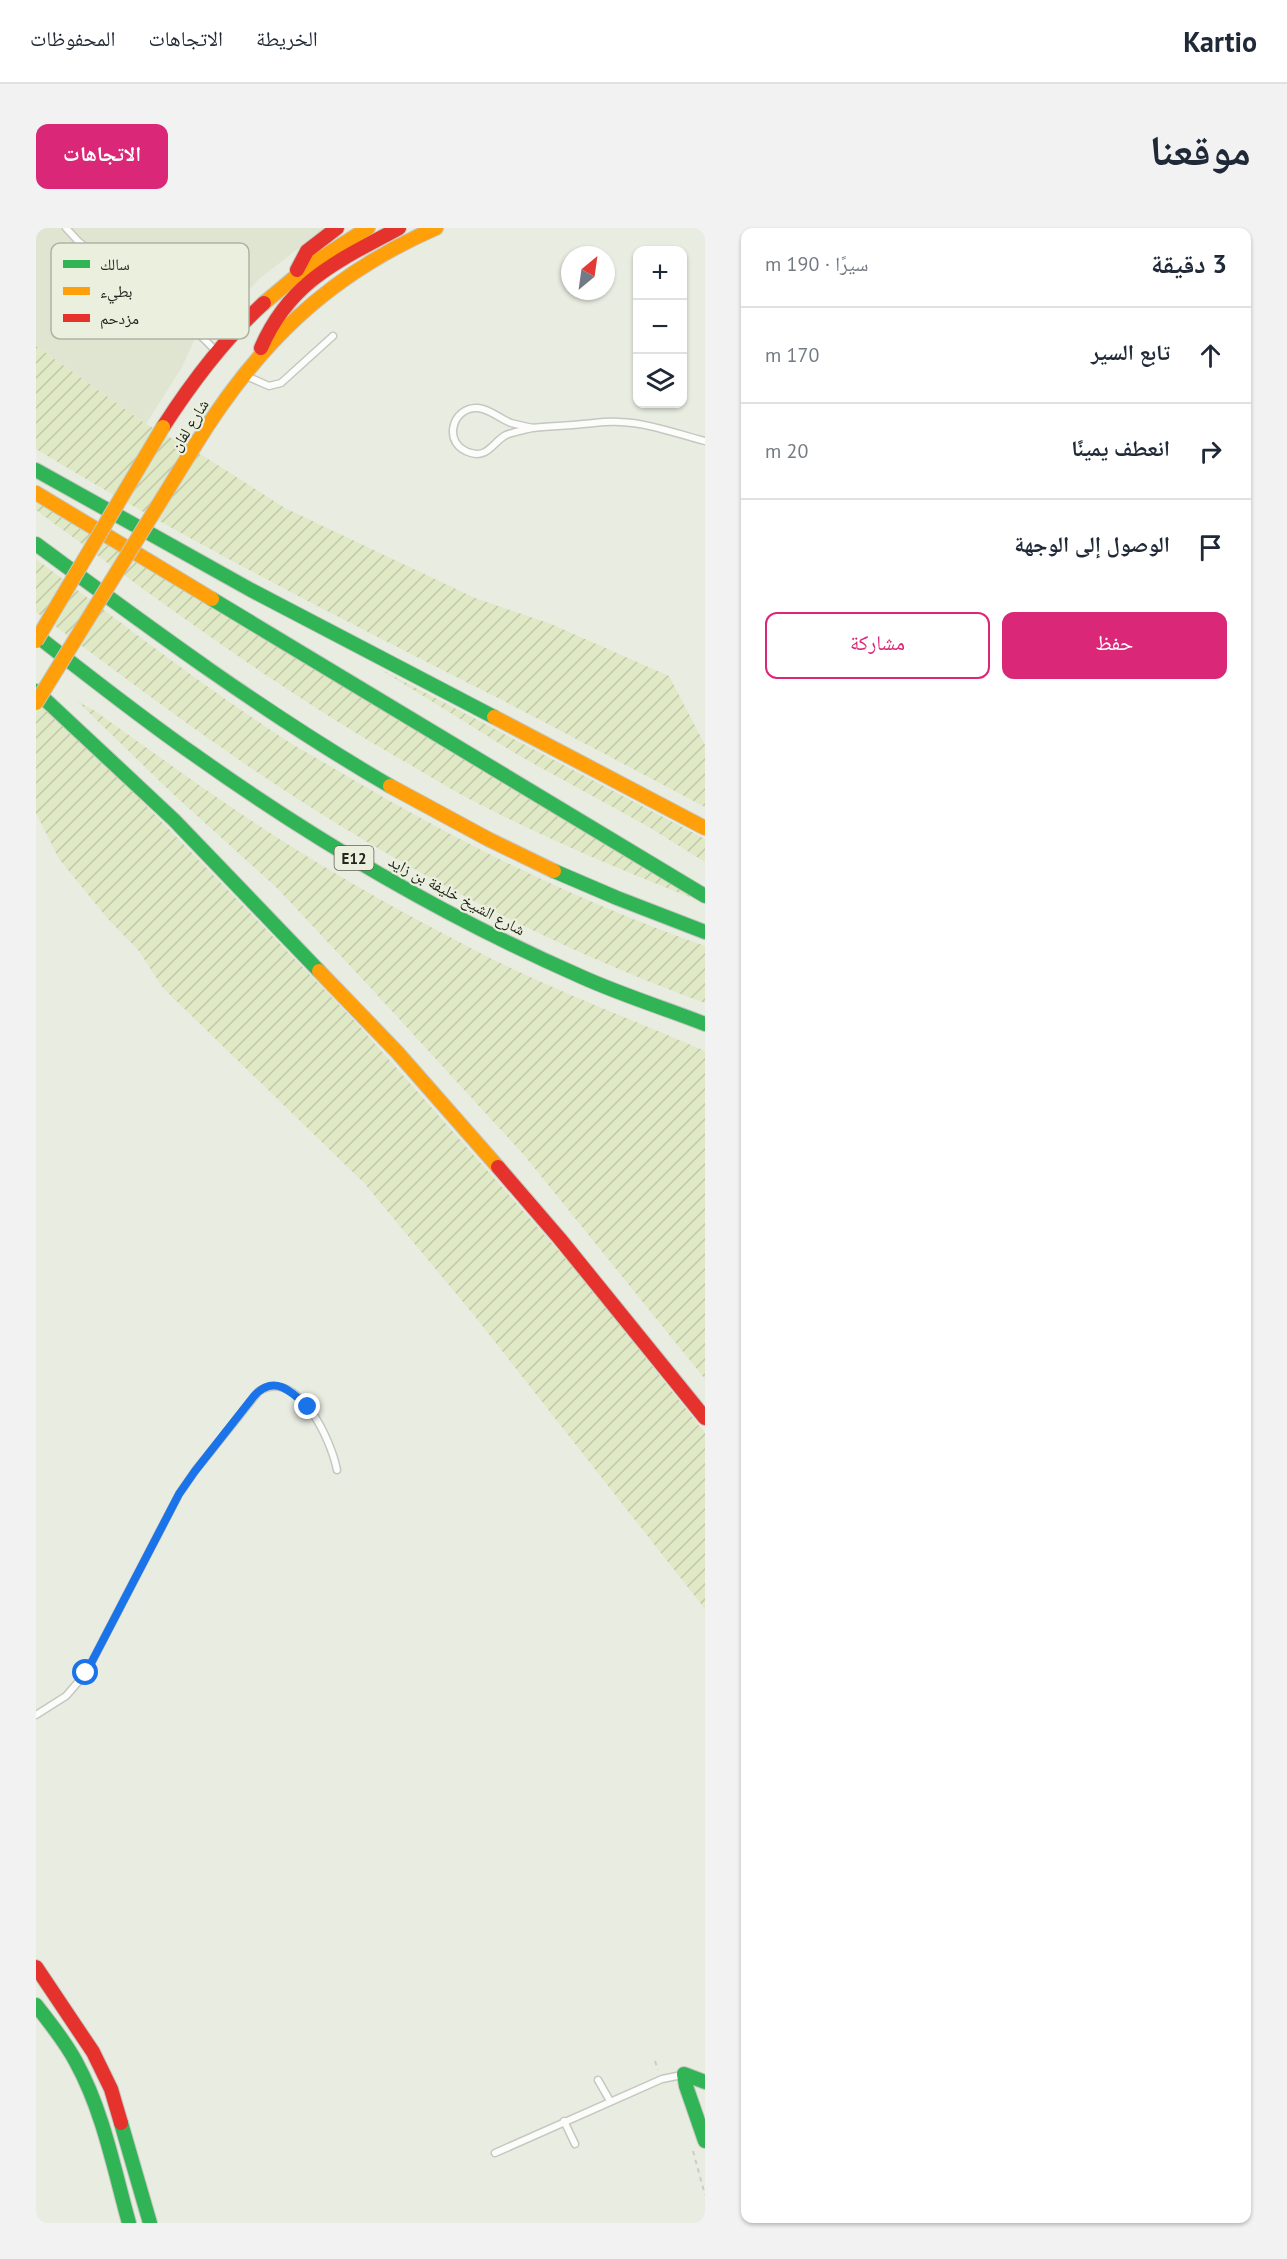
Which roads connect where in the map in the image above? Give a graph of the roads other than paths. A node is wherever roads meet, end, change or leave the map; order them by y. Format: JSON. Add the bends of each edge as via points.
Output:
{"nodes":[{"id":1,"x":66,"y":228,"type":"edge"},
{"id":2,"x":337,"y":228,"type":"edge"},
{"id":3,"x":368,"y":228,"type":"edge"},
{"id":4,"x":434,"y":228,"type":"edge"},
{"id":5,"x":404,"y":231,"type":"edge"},
{"id":6,"x":80,"y":243,"type":"edge"},
{"id":7,"x":295,"y":274,"type":"junction"},
{"id":8,"x":249,"y":315,"type":"edge"},
{"id":9,"x":333,"y":336,"type":"dead end"},
{"id":10,"x":204,"y":339,"type":"edge"},
{"id":11,"x":227,"y":339,"type":"edge"},
{"id":12,"x":216,"y":351,"type":"junction"},
{"id":13,"x":258,"y":357,"type":"junction"},
{"id":14,"x":244,"y":374,"type":"junction"},
{"id":15,"x":534,"y":428,"type":"junction"},
{"id":16,"x":705,"y":441,"type":"edge"},
{"id":17,"x":36,"y":470,"type":"edge"},
{"id":18,"x":36,"y":493,"type":"edge"},
{"id":19,"x":36,"y":544,"type":"edge"},
{"id":20,"x":36,"y":635,"type":"edge"},
{"id":21,"x":36,"y":641,"type":"edge"},
{"id":22,"x":36,"y":691,"type":"edge"},
{"id":23,"x":36,"y":703,"type":"edge"},
{"id":24,"x":705,"y":828,"type":"edge"},
{"id":25,"x":705,"y":896,"type":"edge"},
{"id":26,"x":705,"y":932,"type":"edge"},
{"id":27,"x":585,"y":978,"type":"junction"},
{"id":28,"x":705,"y":1024,"type":"edge"},
{"id":29,"x":696,"y":1035,"type":"dead end"},
{"id":30,"x":705,"y":1418,"type":"edge"},
{"id":31,"x":337,"y":1470,"type":"dead end"},
{"id":32,"x":36,"y":1715,"type":"edge"},
{"id":33,"x":36,"y":1967,"type":"edge"},
{"id":34,"x":36,"y":2005,"type":"edge"},
{"id":35,"x":684,"y":2074,"type":"junction"},
{"id":36,"x":598,"y":2080,"type":"dead end"},
{"id":37,"x":705,"y":2082,"type":"edge"},
{"id":38,"x":610,"y":2101,"type":"junction"},
{"id":39,"x":564,"y":2121,"type":"junction"},
{"id":40,"x":705,"y":2141,"type":"edge"},
{"id":41,"x":575,"y":2144,"type":"dead end"},
{"id":42,"x":495,"y":2153,"type":"dead end"},
{"id":43,"x":129,"y":2223,"type":"edge"},
{"id":44,"x":150,"y":2223,"type":"edge"}],
"edges":[{"from":1,"to":6,"type":"lane"},
{"from":2,"to":7,"type":"main road","via":[[307,251]]},
{"from":3,"to":7,"type":"main road","name":"شارع لفان"},
{"from":4,"to":5,"type":"main road","name":"شارع لفان"},
{"from":5,"to":13,"type":"main road","name":"شارع لفان","via":[[299,316]]},
{"from":5,"to":13,"type":"main road","via":[[306,283],[276,316]]},
{"from":7,"to":8,"type":"main road","name":"شارع لفان"},
{"from":9,"to":14,"type":"lane","via":[[280,383],[269,386]]},
{"from":10,"to":12,"type":"lane"},
{"from":11,"to":12,"type":"main road","name":"شارع لفان"},
{"from":12,"to":21,"type":"main road","name":"شارع لفان","bridge":true,"via":[[176,405]]},
{"from":13,"to":14,"type":"main road","name":"شارع لفان"},
{"from":14,"to":23,"type":"main road","name":"شارع لفان","bridge":true,"via":[[222,403]]},
{"from":15,"to":15,"type":"lane","via":[[476,408],[459,417],[452,436],[456,444],[473,454],[483,453],[506,435]]},
{"from":15,"to":16,"type":"lane","via":[[619,422]]},
{"from":17,"to":24,"type":"main road","via":[[251,590]]},
{"from":18,"to":25,"type":"main road"},
{"from":19,"to":26,"type":"main road","via":[[275,715],[384,783],[532,861]]},
{"from":20,"to":27,"type":"main road","name":"شارع الشيخ خليفة بن زايد","number":"E12","via":[[181,745],[304,828],[423,897]]},
{"from":22,"to":30,"type":"main road","via":[[174,820],[397,1052],[552,1230]]},
{"from":27,"to":28,"type":"main road","name":"شارع الشيخ خليفة بن زايد","number":"E12"},
{"from":27,"to":29,"type":"main road"},
{"from":31,"to":32,"type":"lane","via":[[330,1443],[308,1407],[280,1386],[259,1391],[179,1494],[86,1673],[66,1696]]},
{"from":33,"to":44,"type":"main road","via":[[93,2052],[111,2088]]},
{"from":34,"to":43,"type":"main road","via":[[86,2083]]},
{"from":35,"to":37,"type":"main road"},
{"from":35,"to":38,"type":"lane"},
{"from":35,"to":40,"type":"main road"},
{"from":36,"to":38,"type":"lane"},
{"from":38,"to":39,"type":"lane"},
{"from":39,"to":41,"type":"lane"},
{"from":39,"to":42,"type":"lane"}]}
